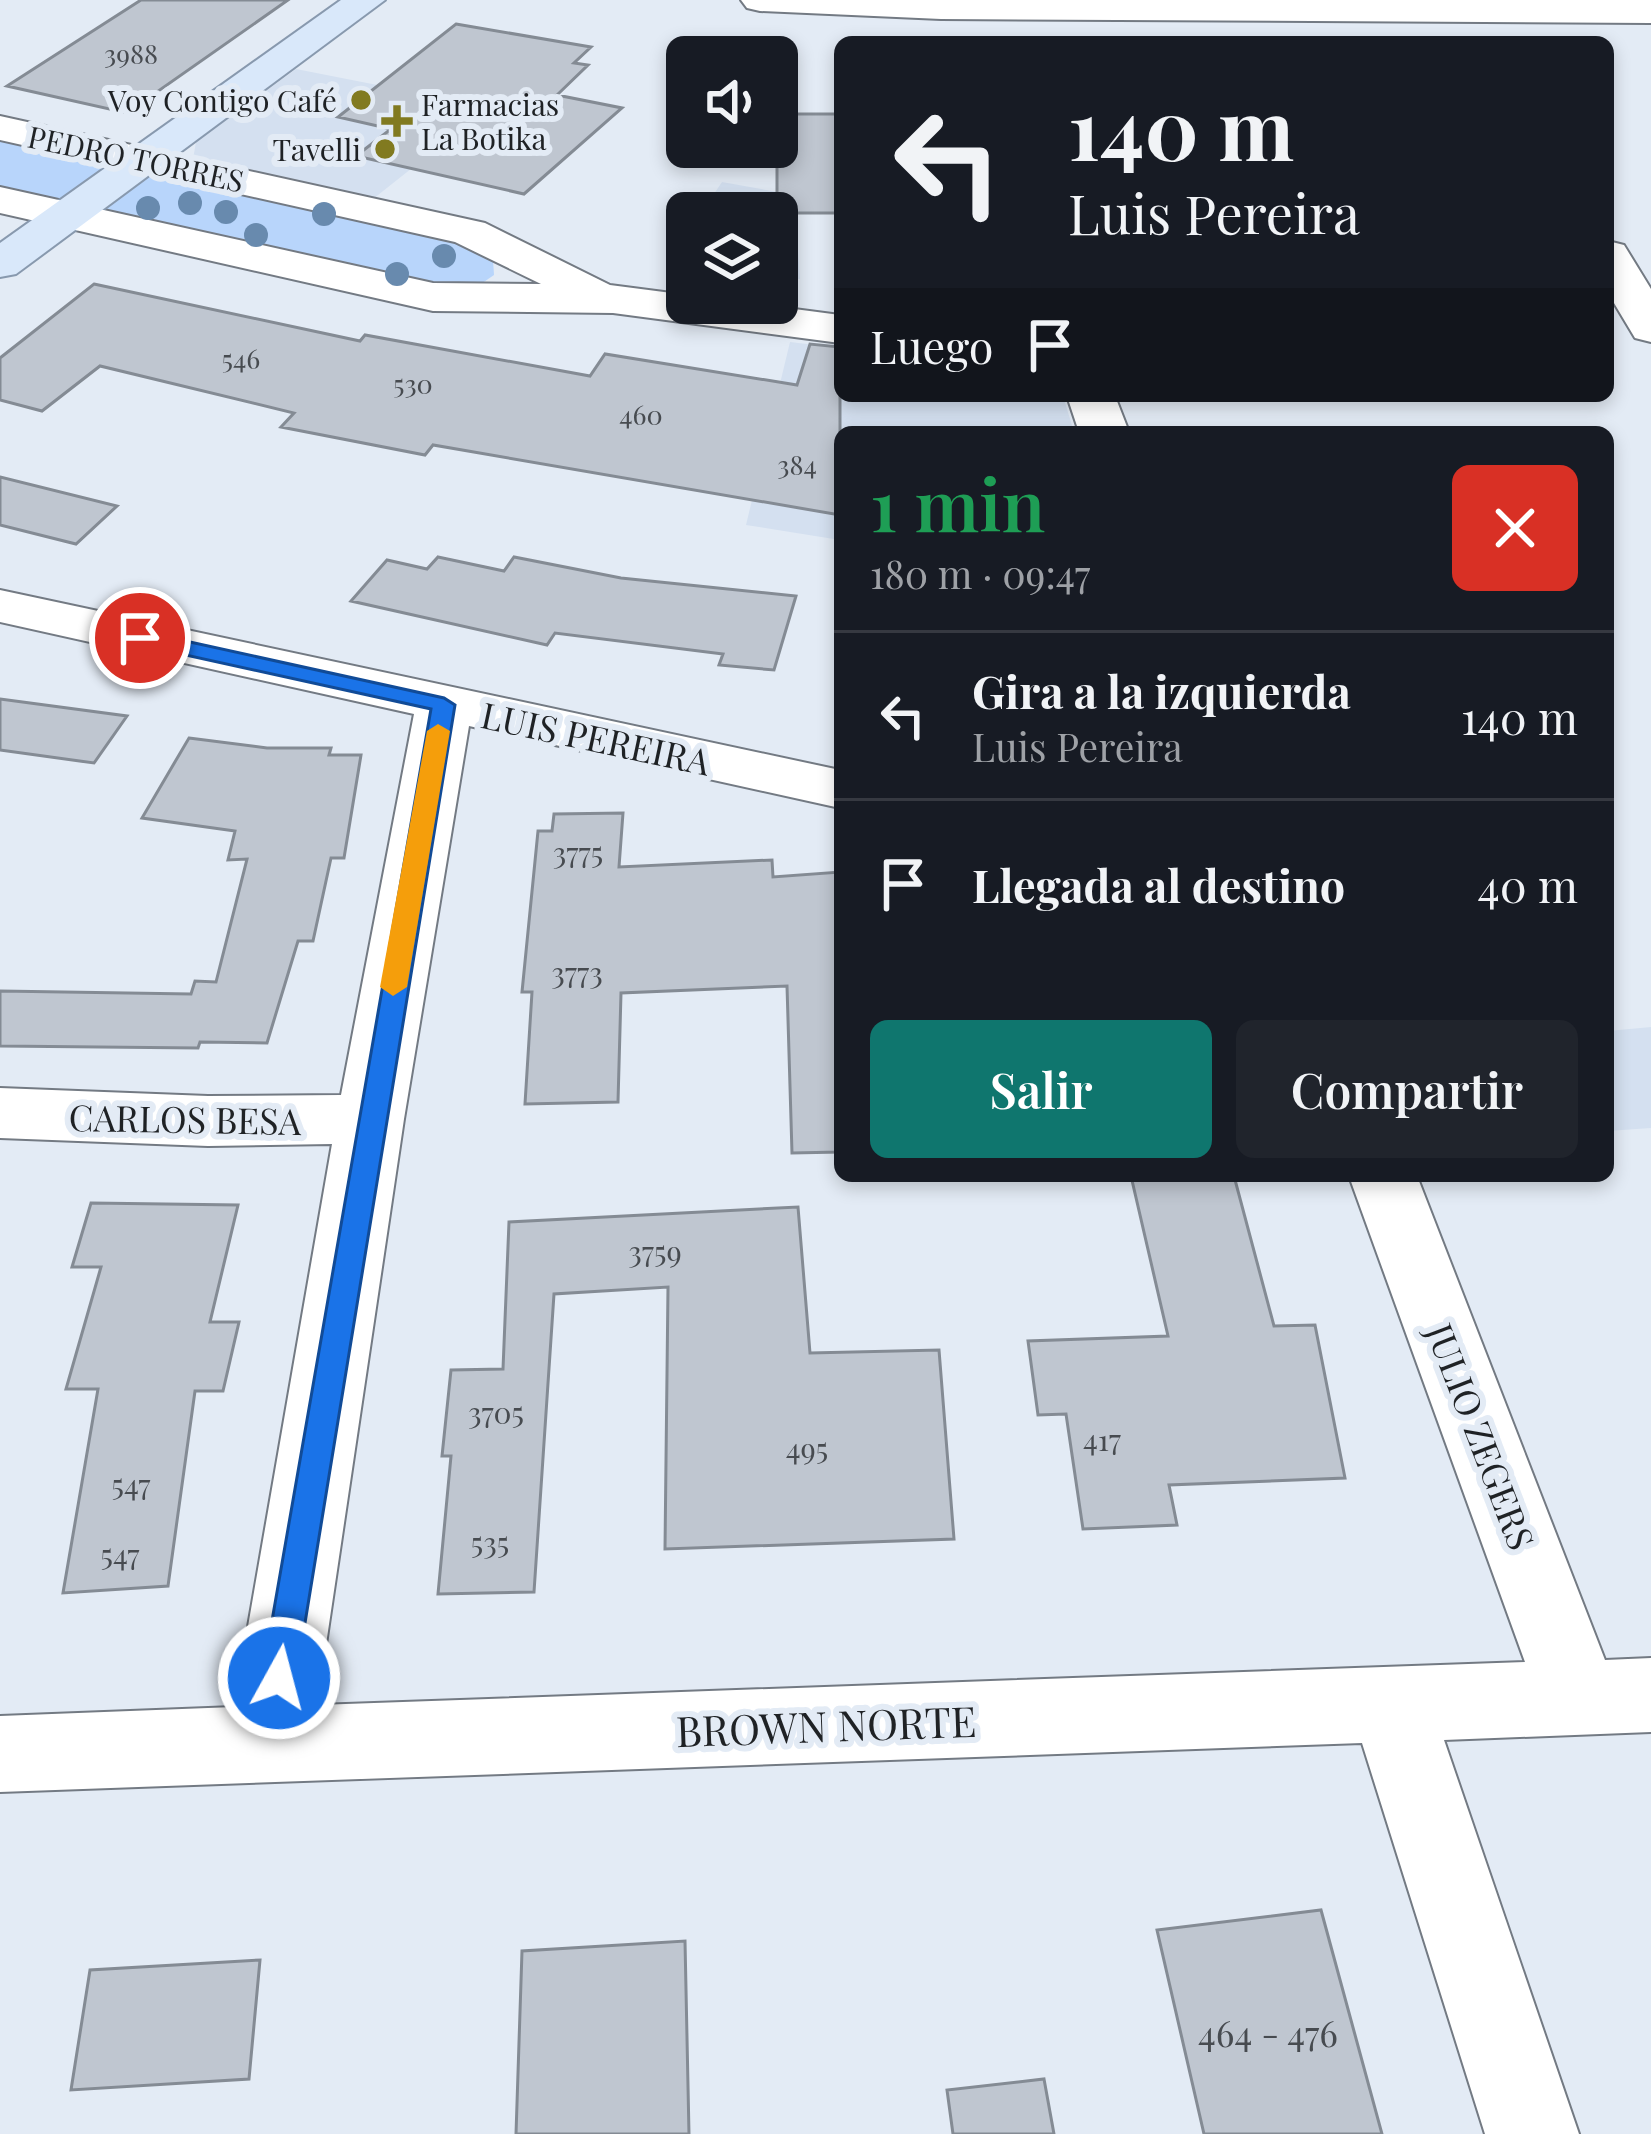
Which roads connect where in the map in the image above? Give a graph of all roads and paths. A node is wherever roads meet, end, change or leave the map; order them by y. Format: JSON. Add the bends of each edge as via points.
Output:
{"nodes":[{"id":1,"x":367,"y":0,"type":"edge"},
{"id":2,"x":760,"y":0,"type":"edge"},
{"id":3,"x":1651,"y":11,"type":"edge"},
{"id":4,"x":945,"y":17,"type":"edge"},
{"id":5,"x":1505,"y":18,"type":"edge"},
{"id":6,"x":0,"y":128,"type":"edge"},
{"id":7,"x":145,"y":159,"type":"junction"},
{"id":8,"x":0,"y":200,"type":"edge"},
{"id":9,"x":65,"y":215,"type":"junction"},
{"id":10,"x":526,"y":260,"type":"junction"},
{"id":11,"x":0,"y":264,"type":"edge"},
{"id":12,"x":1614,"y":264,"type":"edge"},
{"id":13,"x":474,"y":299,"type":"junction"},
{"id":14,"x":613,"y":299,"type":"junction"},
{"id":15,"x":834,"y":328,"type":"edge"},
{"id":16,"x":1651,"y":328,"type":"edge"},
{"id":17,"x":1614,"y":344,"type":"edge"},
{"id":18,"x":1651,"y":344,"type":"edge"},
{"id":19,"x":0,"y":606,"type":"edge"},
{"id":20,"x":444,"y":705,"type":"junction"},
{"id":21,"x":834,"y":788,"type":"edge"},
{"id":22,"x":0,"y":1113,"type":"edge"},
{"id":23,"x":370,"y":1119,"type":"junction"},
{"id":24,"x":1385,"y":1182,"type":"edge"},
{"id":25,"x":1614,"y":1696,"type":"edge"},
{"id":26,"x":1390,"y":1704,"type":"junction"},
{"id":27,"x":268,"y":1744,"type":"junction"},
{"id":28,"x":0,"y":1754,"type":"edge"},
{"id":29,"x":1532,"y":2134,"type":"edge"}],
"edges":[{"from":1,"to":7,"type":"main road"},
{"from":2,"to":4,"type":"street"},
{"from":3,"to":5,"type":"street"},
{"from":4,"to":5,"type":"street"},
{"from":6,"to":7,"type":"street","name":"PEDRO TORRES"},
{"from":7,"to":9,"type":"main road"},
{"from":7,"to":10,"type":"street","name":"PEDRO TORRES","via":[[469,232]]},
{"from":8,"to":9,"type":"street","name":"PEDRO TORRES"},
{"from":9,"to":11,"type":"main road"},
{"from":9,"to":13,"type":"street","name":"PEDRO TORRES","via":[[434,297]]},
{"from":10,"to":13,"type":"street","via":[[517,282]]},
{"from":10,"to":14,"type":"street","name":"PEDRO TORRES"},
{"from":12,"to":16,"type":"street"},
{"from":13,"to":14,"type":"street","name":"PEDRO TORRES"},
{"from":14,"to":15,"type":"street","name":"PEDRO TORRES"},
{"from":17,"to":18,"type":"street"},
{"from":19,"to":20,"type":"street","name":"LUIS PEREIRA"},
{"from":20,"to":21,"type":"street","name":"LUIS PEREIRA"},
{"from":20,"to":23,"type":"street"},
{"from":22,"to":23,"type":"street","name":"CARLOS BESA"},
{"from":23,"to":27,"type":"street"},
{"from":24,"to":25,"type":"street","name":"JULIO ZEGERS","via":[[1546,1602]]},
{"from":25,"to":26,"type":"street","name":"BROWN NORTE"},
{"from":26,"to":27,"type":"street","name":"BROWN NORTE"},
{"from":26,"to":29,"type":"street"},
{"from":27,"to":28,"type":"street","name":"BROWN NORTE"}]}
